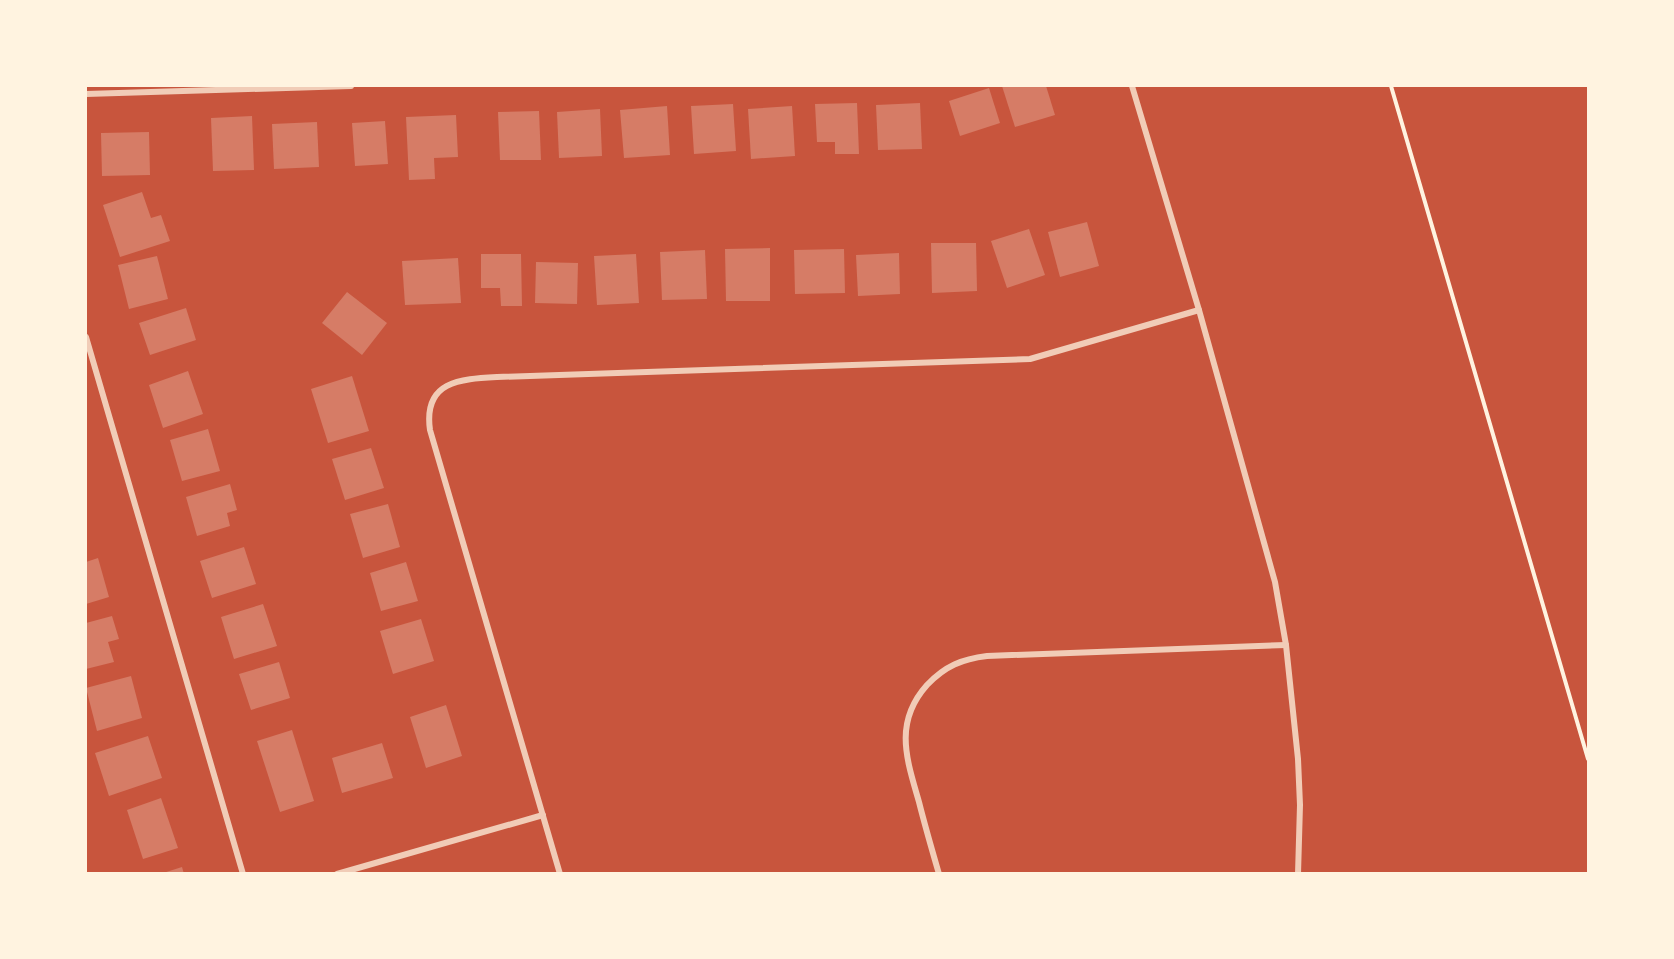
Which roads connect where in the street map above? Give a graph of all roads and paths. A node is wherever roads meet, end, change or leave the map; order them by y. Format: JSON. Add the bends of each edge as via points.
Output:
{"nodes":[{"id":1,"x":351,"y":86,"type":"edge"},
{"id":2,"x":1132,"y":86,"type":"edge"},
{"id":3,"x":1391,"y":86,"type":"edge"},
{"id":4,"x":86,"y":94,"type":"edge"},
{"id":5,"x":1199,"y":310,"type":"junction"},
{"id":6,"x":86,"y":337,"type":"edge"},
{"id":7,"x":1286,"y":645,"type":"junction"},
{"id":8,"x":1588,"y":759,"type":"edge"},
{"id":9,"x":543,"y":815,"type":"junction"},
{"id":10,"x":243,"y":873,"type":"edge"},
{"id":11,"x":337,"y":873,"type":"edge"},
{"id":12,"x":560,"y":873,"type":"edge"},
{"id":13,"x":939,"y":873,"type":"edge"},
{"id":14,"x":1298,"y":873,"type":"edge"}],
"edges":[{"from":1,"to":4,"type":"street"},
{"from":2,"to":5,"type":"street"},
{"from":3,"to":8,"type":"path"},
{"from":5,"to":7,"type":"street","via":[[1271,566]]},
{"from":5,"to":9,"type":"street","via":[[1030,359],[497,377],[460,380],[445,386],[431,407],[430,430]]},
{"from":6,"to":10,"type":"street"},
{"from":7,"to":13,"type":"street","via":[[987,656],[948,667],[914,702],[905,735],[906,758]]},
{"from":7,"to":14,"type":"street","via":[[1299,774]]},
{"from":9,"to":11,"type":"street"},
{"from":9,"to":12,"type":"street"}]}
